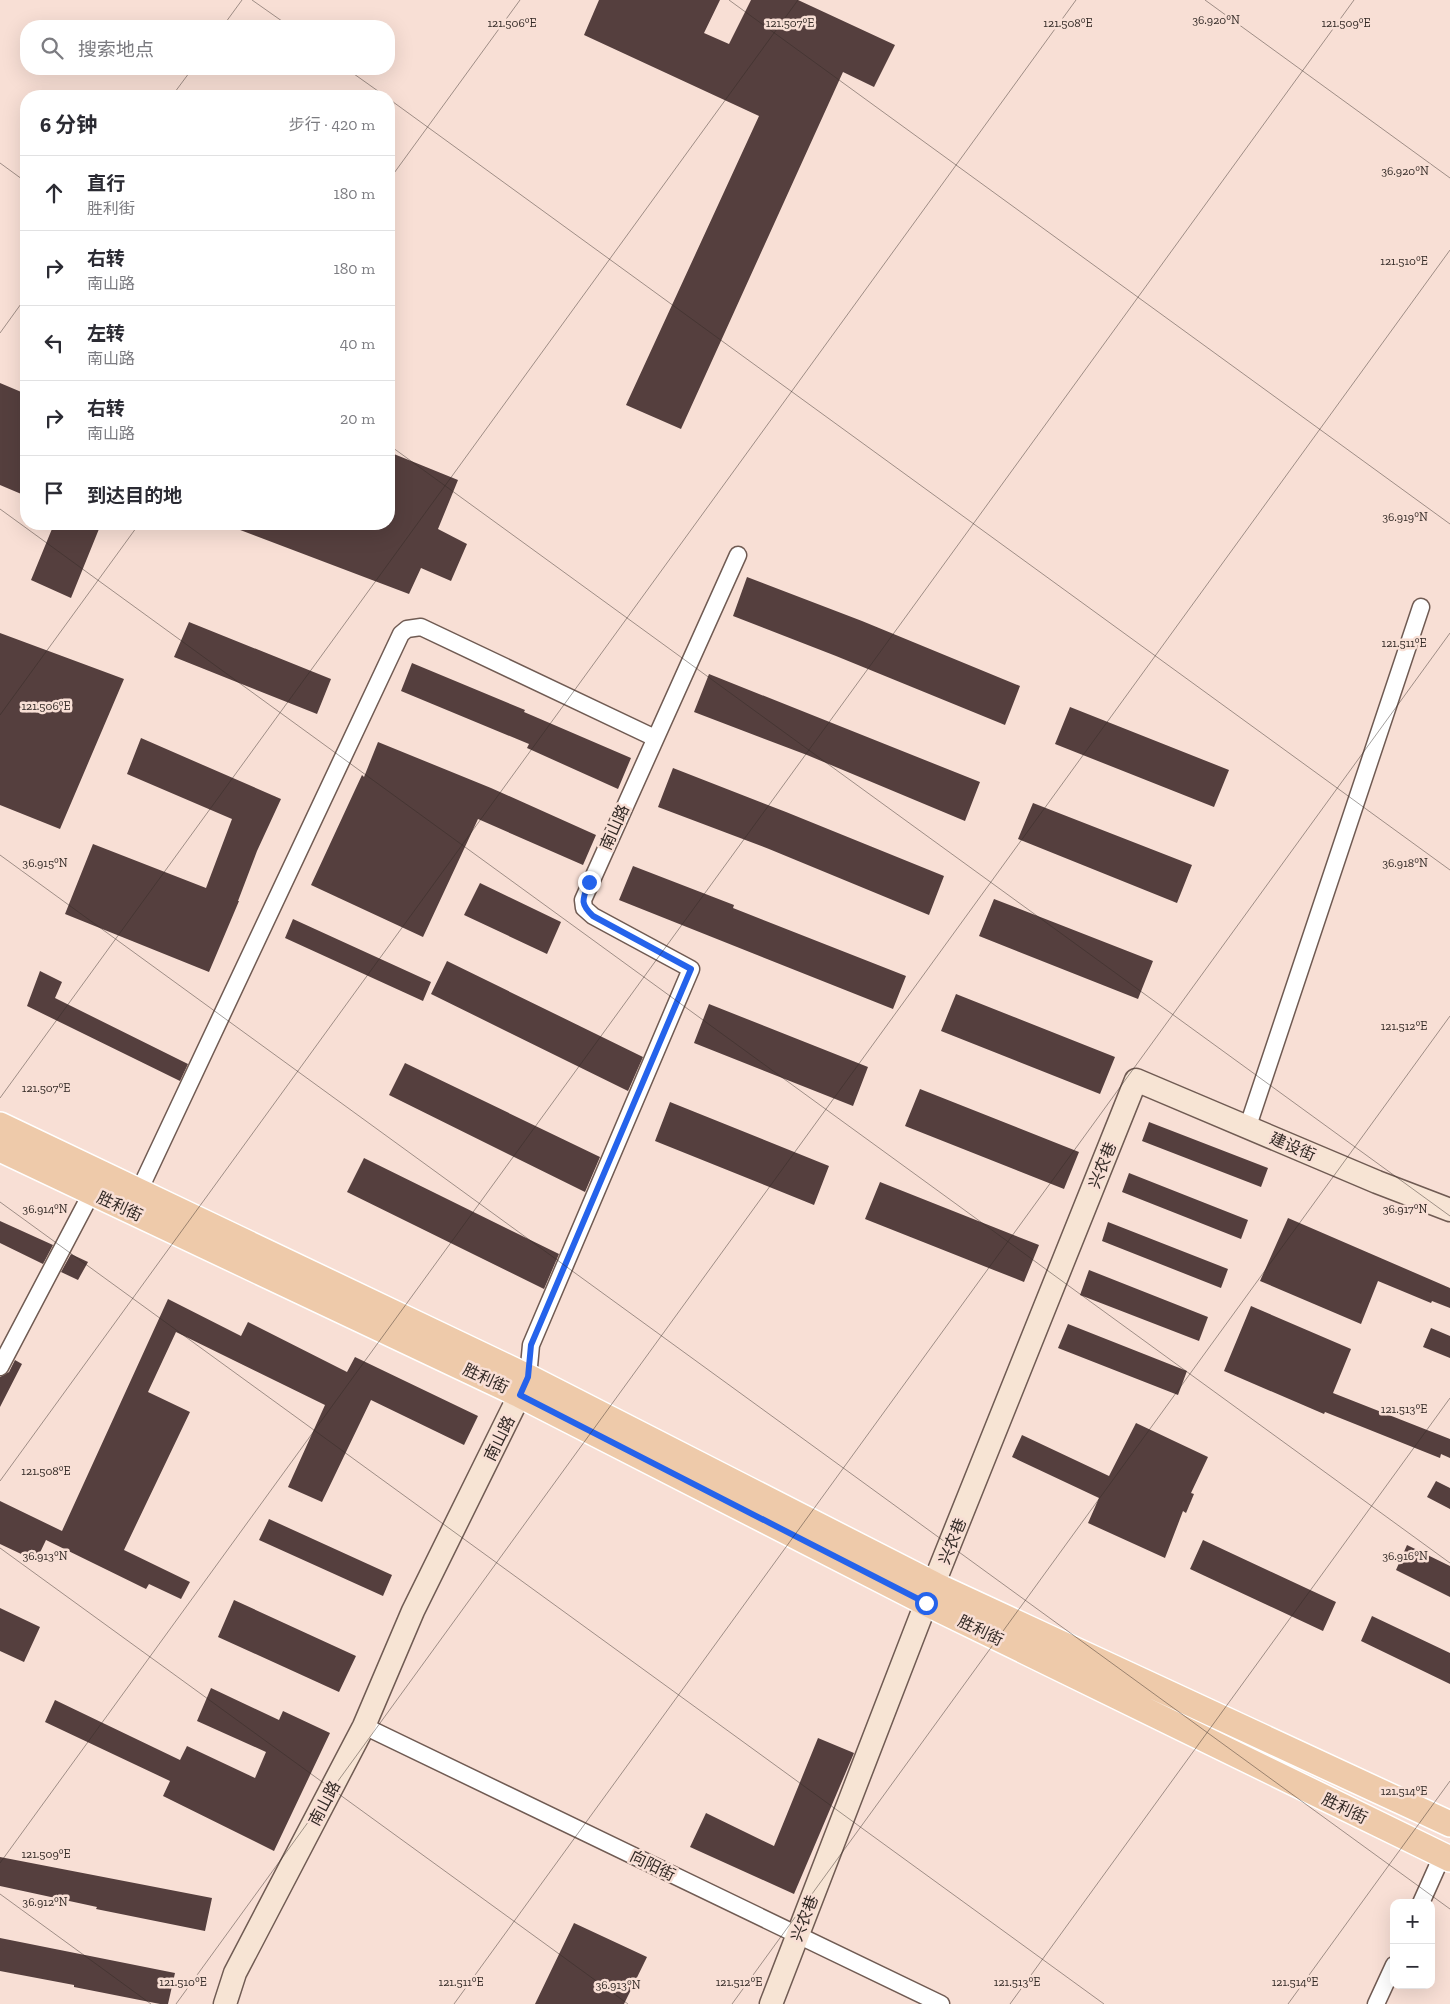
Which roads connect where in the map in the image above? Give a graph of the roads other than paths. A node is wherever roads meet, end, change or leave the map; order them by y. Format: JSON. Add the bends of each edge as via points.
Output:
{"nodes":[{"id":1,"x":738,"y":555,"type":"dead end"},
{"id":2,"x":1421,"y":607,"type":"dead end"},
{"id":3,"x":655,"y":738,"type":"junction"},
{"id":4,"x":1136,"y":1080,"type":"joint"},
{"id":5,"x":0,"y":1125,"type":"edge"},
{"id":6,"x":1248,"y":1126,"type":"junction"},
{"id":7,"x":0,"y":1149,"type":"edge"},
{"id":8,"x":139,"y":1191,"type":"junction"},
{"id":9,"x":92,"y":1192,"type":"junction"},
{"id":10,"x":1450,"y":1210,"type":"edge"},
{"id":11,"x":0,"y":1367,"type":"edge"},
{"id":12,"x":524,"y":1386,"type":"junction"},
{"id":13,"x":931,"y":1594,"type":"junction"},
{"id":14,"x":364,"y":1726,"type":"junction"},
{"id":15,"x":1450,"y":1824,"type":"edge"},
{"id":16,"x":1446,"y":1858,"type":"edge"},
{"id":17,"x":1424,"y":1899,"type":"edge"},
{"id":18,"x":798,"y":1935,"type":"junction"},
{"id":19,"x":1390,"y":1974,"type":"edge"},
{"id":20,"x":226,"y":2004,"type":"edge"},
{"id":21,"x":771,"y":2004,"type":"edge"},
{"id":22,"x":941,"y":2004,"type":"edge"},
{"id":23,"x":1376,"y":2004,"type":"edge"}],
"edges":[{"from":1,"to":3,"type":"street","name":"南山路"},
{"from":2,"to":6,"type":"street"},
{"from":3,"to":8,"type":"street","via":[[421,627],[406,629]]},
{"from":3,"to":12,"type":"street","name":"南山路","via":[[582,900],[584,908],[593,916],[691,969],[531,1345]]},
{"from":4,"to":6,"type":"street","name":"建设街"},
{"from":4,"to":13,"type":"street","name":"兴农巷"},
{"from":5,"to":8,"type":"main road","name":"胜利街"},
{"from":6,"to":10,"type":"street","name":"建设街"},
{"from":7,"to":9,"type":"main road","name":"胜利街"},
{"from":8,"to":12,"type":"main road","name":"胜利街"},
{"from":9,"to":11,"type":"street"},
{"from":9,"to":12,"type":"main road","name":"胜利街"},
{"from":12,"to":13,"type":"main road","name":"胜利街"},
{"from":12,"to":14,"type":"street","name":"南山路","via":[[413,1611]]},
{"from":13,"to":15,"type":"main road","name":"胜利街"},
{"from":13,"to":16,"type":"main road","name":"胜利街"},
{"from":13,"to":18,"type":"street","name":"兴农巷"},
{"from":14,"to":18,"type":"street","name":"向阳街"},
{"from":14,"to":20,"type":"street","name":"南山路","via":[[234,1973]]},
{"from":16,"to":17,"type":"street"},
{"from":18,"to":21,"type":"street","name":"兴农巷"},
{"from":18,"to":22,"type":"street","name":"向阳街"},
{"from":19,"to":23,"type":"street"}]}
